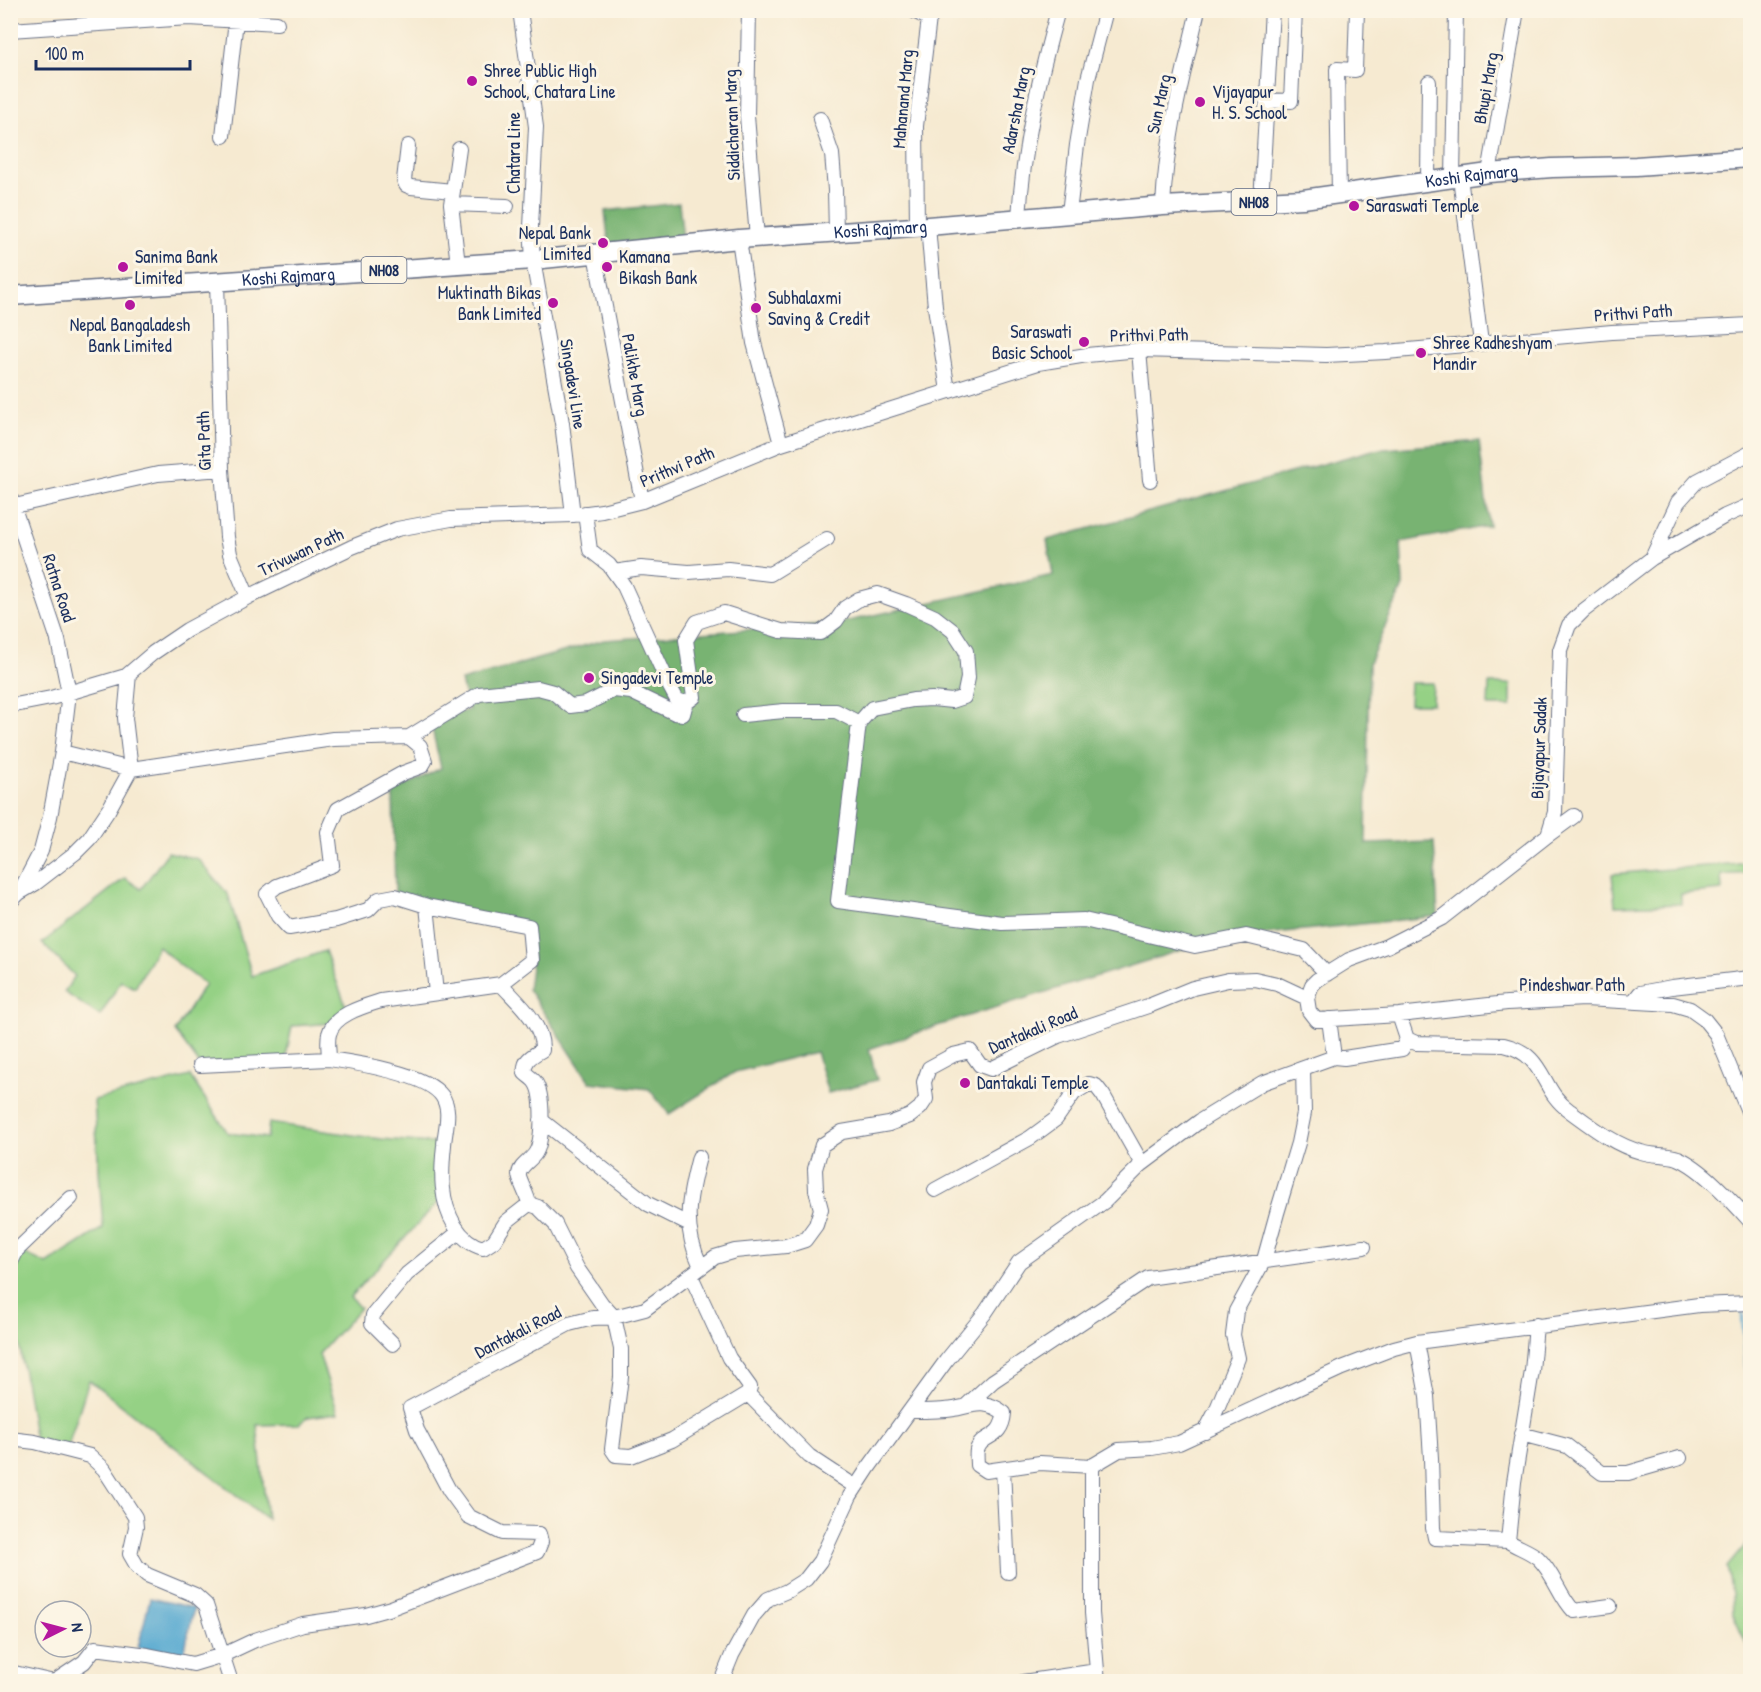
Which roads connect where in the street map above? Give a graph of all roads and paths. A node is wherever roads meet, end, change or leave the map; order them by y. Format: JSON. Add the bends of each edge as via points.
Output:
{"nodes":[{"id":1,"x":520,"y":10,"type":"edge"},
{"id":2,"x":749,"y":10,"type":"edge"},
{"id":3,"x":912,"y":10,"type":"edge"},
{"id":4,"x":1058,"y":10,"type":"edge"},
{"id":5,"x":1106,"y":10,"type":"edge"},
{"id":6,"x":1198,"y":10,"type":"edge"},
{"id":7,"x":1272,"y":10,"type":"edge"},
{"id":8,"x":1295,"y":10,"type":"edge"},
{"id":9,"x":1357,"y":10,"type":"edge"},
{"id":10,"x":1456,"y":10,"type":"edge"},
{"id":11,"x":1517,"y":10,"type":"edge"},
{"id":12,"x":930,"y":15,"type":"edge"},
{"id":13,"x":129,"y":16,"type":"edge"},
{"id":14,"x":236,"y":20,"type":"junction"},
{"id":15,"x":277,"y":23,"type":"dead end"},
{"id":16,"x":10,"y":30,"type":"edge"},
{"id":17,"x":1430,"y":82,"type":"dead end"},
{"id":18,"x":1266,"y":100,"type":"junction"},
{"id":19,"x":820,"y":119,"type":"dead end"},
{"id":20,"x":223,"y":136,"type":"dead end"},
{"id":21,"x":408,"y":146,"type":"dead end"},
{"id":22,"x":459,"y":149,"type":"dead end"},
{"id":23,"x":1750,"y":158,"type":"edge"},
{"id":24,"x":1489,"y":173,"type":"junction"},
{"id":25,"x":1456,"y":178,"type":"junction"},
{"id":26,"x":1428,"y":182,"type":"junction"},
{"id":27,"x":1338,"y":195,"type":"junction"},
{"id":28,"x":452,"y":197,"type":"junction"},
{"id":29,"x":1261,"y":202,"type":"junction"},
{"id":30,"x":507,"y":206,"type":"dead end"},
{"id":31,"x":1163,"y":206,"type":"junction"},
{"id":32,"x":1069,"y":213,"type":"junction"},
{"id":33,"x":1019,"y":218,"type":"junction"},
{"id":34,"x":922,"y":226,"type":"junction"},
{"id":35,"x":836,"y":232,"type":"junction"},
{"id":36,"x":748,"y":238,"type":"junction"},
{"id":37,"x":595,"y":254,"type":"junction"},
{"id":38,"x":533,"y":260,"type":"junction"},
{"id":39,"x":458,"y":265,"type":"junction"},
{"id":40,"x":217,"y":280,"type":"junction"},
{"id":41,"x":10,"y":296,"type":"edge"},
{"id":42,"x":1750,"y":325,"type":"edge"},
{"id":43,"x":1481,"y":343,"type":"junction"},
{"id":44,"x":1139,"y":350,"type":"junction"},
{"id":45,"x":948,"y":390,"type":"junction"},
{"id":46,"x":781,"y":444,"type":"junction"},
{"id":47,"x":1750,"y":453,"type":"edge"},
{"id":48,"x":222,"y":469,"type":"junction"},
{"id":49,"x":1150,"y":480,"type":"dead end"},
{"id":50,"x":642,"y":501,"type":"junction"},
{"id":51,"x":11,"y":504,"type":"edge"},
{"id":52,"x":1750,"y":505,"type":"edge"},
{"id":53,"x":579,"y":514,"type":"junction"},
{"id":54,"x":827,"y":539,"type":"dead end"},
{"id":55,"x":1652,"y":558,"type":"junction"},
{"id":56,"x":614,"y":572,"type":"junction"},
{"id":57,"x":248,"y":597,"type":"junction"},
{"id":58,"x":129,"y":674,"type":"junction"},
{"id":59,"x":69,"y":693,"type":"junction"},
{"id":60,"x":686,"y":703,"type":"junction"},
{"id":61,"x":10,"y":706,"type":"edge"},
{"id":62,"x":743,"y":715,"type":"dead end"},
{"id":63,"x":859,"y":723,"type":"junction"},
{"id":64,"x":409,"y":737,"type":"junction"},
{"id":65,"x":62,"y":752,"type":"junction"},
{"id":66,"x":131,"y":768,"type":"junction"},
{"id":67,"x":1574,"y":816,"type":"dead end"},
{"id":68,"x":1548,"y":835,"type":"junction"},
{"id":69,"x":15,"y":897,"type":"edge"},
{"id":70,"x":427,"y":906,"type":"junction"},
{"id":71,"x":1327,"y":974,"type":"junction"},
{"id":72,"x":1750,"y":978,"type":"edge"},
{"id":73,"x":501,"y":984,"type":"junction"},
{"id":74,"x":436,"y":993,"type":"junction"},
{"id":75,"x":1307,"y":998,"type":"junction"},
{"id":76,"x":1633,"y":1002,"type":"junction"},
{"id":77,"x":1399,"y":1015,"type":"junction"},
{"id":78,"x":1329,"y":1019,"type":"junction"},
{"id":79,"x":1407,"y":1039,"type":"junction"},
{"id":80,"x":1334,"y":1057,"type":"junction"},
{"id":81,"x":329,"y":1059,"type":"junction"},
{"id":82,"x":200,"y":1065,"type":"dead end"},
{"id":83,"x":1303,"y":1069,"type":"junction"},
{"id":84,"x":1750,"y":1116,"type":"edge"},
{"id":85,"x":541,"y":1120,"type":"junction"},
{"id":86,"x":699,"y":1157,"type":"dead end"},
{"id":87,"x":1142,"y":1164,"type":"junction"},
{"id":88,"x":935,"y":1190,"type":"dead end"},
{"id":89,"x":71,"y":1198,"type":"dead end"},
{"id":90,"x":529,"y":1204,"type":"junction"},
{"id":91,"x":1750,"y":1221,"type":"edge"},
{"id":92,"x":688,"y":1224,"type":"junction"},
{"id":93,"x":459,"y":1232,"type":"junction"},
{"id":94,"x":1364,"y":1247,"type":"dead end"},
{"id":95,"x":1264,"y":1260,"type":"junction"},
{"id":96,"x":10,"y":1264,"type":"edge"},
{"id":97,"x":696,"y":1271,"type":"junction"},
{"id":98,"x":1750,"y":1303,"type":"edge"},
{"id":99,"x":614,"y":1317,"type":"junction"},
{"id":100,"x":1536,"y":1325,"type":"junction"},
{"id":101,"x":1417,"y":1342,"type":"junction"},
{"id":102,"x":393,"y":1344,"type":"dead end"},
{"id":103,"x":748,"y":1394,"type":"junction"},
{"id":104,"x":967,"y":1405,"type":"junction"},
{"id":105,"x":912,"y":1411,"type":"junction"},
{"id":106,"x":1204,"y":1432,"type":"junction"},
{"id":107,"x":1521,"y":1434,"type":"junction"},
{"id":108,"x":10,"y":1439,"type":"edge"},
{"id":109,"x":1680,"y":1458,"type":"dead end"},
{"id":110,"x":1092,"y":1466,"type":"junction"},
{"id":111,"x":1002,"y":1469,"type":"junction"},
{"id":112,"x":856,"y":1487,"type":"junction"},
{"id":113,"x":1508,"y":1541,"type":"junction"},
{"id":114,"x":1008,"y":1572,"type":"dead end"},
{"id":115,"x":1610,"y":1606,"type":"dead end"},
{"id":116,"x":223,"y":1655,"type":"junction"},
{"id":117,"x":10,"y":1672,"type":"edge"},
{"id":118,"x":1097,"y":1676,"type":"edge"},
{"id":119,"x":54,"y":1682,"type":"edge"},
{"id":120,"x":231,"y":1682,"type":"edge"},
{"id":121,"x":721,"y":1682,"type":"edge"},
{"id":122,"x":1023,"y":1682,"type":"edge"}],
"edges":[{"from":1,"to":38,"type":"street","name":"Chatara Line","via":[[536,127]]},
{"from":2,"to":36,"type":"street","name":"Siddicharan Marg"},
{"from":3,"to":12,"type":"street"},
{"from":4,"to":33,"type":"street","name":"Adarsha Marg","via":[[1031,121]]},
{"from":5,"to":32,"type":"street","via":[[1088,79]]},
{"from":6,"to":31,"type":"street","name":"Sun Marg","via":[[1171,129]]},
{"from":7,"to":18,"type":"street"},
{"from":8,"to":18,"type":"street","via":[[1291,101]]},
{"from":9,"to":27,"type":"street","via":[[1355,70],[1337,69]]},
{"from":10,"to":25,"type":"street"},
{"from":11,"to":24,"type":"street","name":"Bhupi Marg"},
{"from":12,"to":34,"type":"street","name":"Mahanand Marg","via":[[916,126]]},
{"from":13,"to":14,"type":"street"},
{"from":13,"to":16,"type":"street"},
{"from":14,"to":15,"type":"street"},
{"from":14,"to":20,"type":"street"},
{"from":17,"to":26,"type":"street"},
{"from":18,"to":29,"type":"street"},
{"from":19,"to":35,"type":"street","via":[[832,154]]},
{"from":21,"to":28,"type":"street","via":[[406,184]]},
{"from":22,"to":28,"type":"street"},
{"from":23,"to":24,"type":"main road","name":"Koshi Rajmarg","number":"NH08"},
{"from":24,"to":25,"type":"main road","name":"Koshi Rajmarg","number":"NH08"},
{"from":25,"to":26,"type":"main road","name":"Koshi Rajmarg","number":"NH08"},
{"from":25,"to":43,"type":"street"},
{"from":26,"to":27,"type":"main road","name":"Koshi Rajmarg","number":"NH08"},
{"from":27,"to":29,"type":"main road","name":"Koshi Rajmarg","number":"NH08"},
{"from":28,"to":30,"type":"street"},
{"from":28,"to":39,"type":"street"},
{"from":29,"to":31,"type":"main road","name":"Koshi Rajmarg","number":"NH08"},
{"from":31,"to":32,"type":"main road","name":"Koshi Rajmarg","number":"NH08"},
{"from":32,"to":33,"type":"main road","name":"Koshi Rajmarg","number":"NH08"},
{"from":33,"to":34,"type":"main road","name":"Koshi Rajmarg","number":"NH08"},
{"from":34,"to":35,"type":"main road","name":"Koshi Rajmarg","number":"NH08"},
{"from":34,"to":45,"type":"street","name":"Mahanand Marg"},
{"from":35,"to":36,"type":"main road","name":"Koshi Rajmarg","number":"NH08"},
{"from":36,"to":37,"type":"main road","name":"Koshi Rajmarg","number":"NH08"},
{"from":36,"to":46,"type":"street","name":"Siddicharan Marg","via":[[754,343]]},
{"from":37,"to":38,"type":"main road","name":"Koshi Rajmarg","number":"NH08"},
{"from":37,"to":50,"type":"street","name":"Palikhe Marg"},
{"from":38,"to":39,"type":"main road","name":"Koshi Rajmarg","number":"NH08"},
{"from":38,"to":53,"type":"street","name":"Singadevi Line"},
{"from":39,"to":40,"type":"main road","name":"Koshi Rajmarg","number":"NH08"},
{"from":40,"to":41,"type":"main road","name":"Koshi Rajmarg","number":"NH08"},
{"from":40,"to":48,"type":"street","name":"Gita Path"},
{"from":42,"to":43,"type":"street","name":"Prithvi Path"},
{"from":43,"to":44,"type":"street","name":"Prithvi Path","via":[[1434,350],[1326,355]]},
{"from":44,"to":45,"type":"street","name":"Prithvi Path","via":[[1038,363]]},
{"from":44,"to":49,"type":"street"},
{"from":45,"to":46,"type":"street","name":"Prithvi Path"},
{"from":46,"to":50,"type":"street","name":"Prithvi Path"},
{"from":47,"to":55,"type":"street","name":"Bijayapur Sadak","via":[[1697,482],[1684,495]]},
{"from":48,"to":51,"type":"street","via":[[158,474]]},
{"from":48,"to":57,"type":"street","name":"Gita Path","via":[[230,554]]},
{"from":50,"to":53,"type":"street","name":"Prithvi Path"},
{"from":51,"to":59,"type":"street","name":"Ratna Road","via":[[58,640]]},
{"from":52,"to":55,"type":"street"},
{"from":53,"to":56,"type":"street","name":"Singadevi Line","via":[[590,550]]},
{"from":53,"to":57,"type":"street","name":"Trivuwan Path","via":[[451,519],[397,529]]},
{"from":54,"to":56,"type":"street","via":[[770,574],[728,569],[689,572],[641,568]]},
{"from":55,"to":68,"type":"street","name":"Bijayapur Sadak","via":[[1569,625],[1560,650],[1555,812]]},
{"from":56,"to":60,"type":"street","name":"Singadevi Line","via":[[677,700]]},
{"from":57,"to":58,"type":"street","name":"Trivuwan Path","via":[[187,630]]},
{"from":58,"to":59,"type":"street","name":"Trivuwan Path"},
{"from":58,"to":66,"type":"street","via":[[125,718]]},
{"from":59,"to":61,"type":"street","name":"Trivuwan Path"},
{"from":59,"to":65,"type":"street","name":"Ratna Road"},
{"from":60,"to":63,"type":"street","via":[[694,697],[686,640],[697,622],[724,613],[780,631],[820,633],[845,608],[878,594],[935,617],[953,631],[966,651],[968,678],[964,698],[952,702],[913,700],[872,708]]},
{"from":60,"to":64,"type":"street","via":[[683,714],[631,692],[614,690],[586,704],[570,706],[553,692],[538,688],[479,694]]},
{"from":62,"to":63,"type":"street","via":[[836,711]]},
{"from":63,"to":71,"type":"street","via":[[838,901],[1002,923],[1084,920],[1196,946],[1246,936],[1304,950]]},
{"from":64,"to":66,"type":"street","via":[[333,739]]},
{"from":64,"to":70,"type":"street","via":[[420,746],[425,761],[422,766],[403,772],[338,809],[328,832],[332,865],[277,886],[267,894],[289,928],[336,920],[395,896]]},
{"from":65,"to":66,"type":"street"},
{"from":65,"to":69,"type":"street","name":"Ratna Road","via":[[41,851]]},
{"from":66,"to":69,"type":"street","via":[[89,839]]},
{"from":67,"to":68,"type":"street"},
{"from":68,"to":71,"type":"street","via":[[1442,918]]},
{"from":70,"to":73,"type":"street","via":[[529,926],[532,960]]},
{"from":70,"to":74,"type":"street"},
{"from":71,"to":75,"type":"street","via":[[1312,985]]},
{"from":72,"to":76,"type":"street","via":[[1640,993]]},
{"from":73,"to":74,"type":"street"},
{"from":73,"to":85,"type":"street","via":[[537,1025],[542,1039],[542,1050],[524,1066],[541,1094]]},
{"from":74,"to":81,"type":"street","via":[[381,1001],[335,1023],[329,1034]]},
{"from":75,"to":78,"type":"street","via":[[1308,1011],[1316,1020]]},
{"from":75,"to":97,"type":"street","name":"Dantakali Road","via":[[1277,984],[1228,980],[1193,988],[1058,1036],[991,1069],[980,1065],[970,1051],[953,1055],[929,1068],[924,1082],[926,1099],[910,1116],[842,1132],[822,1144],[814,1169],[820,1209],[816,1226],[805,1240],[735,1251],[715,1257]]},
{"from":76,"to":77,"type":"street","name":"Pindeshwar Path","via":[[1585,999],[1507,1003]]},
{"from":76,"to":84,"type":"street","name":"Pindeshwar Path","via":[[1673,1004],[1704,1019],[1716,1034]]},
{"from":77,"to":78,"type":"street","name":"Pindeshwar Path"},
{"from":77,"to":79,"type":"street"},
{"from":78,"to":80,"type":"street"},
{"from":79,"to":80,"type":"street","via":[[1402,1049]]},
{"from":79,"to":91,"type":"street","via":[[1416,1043],[1518,1048],[1540,1069],[1566,1109],[1619,1143],[1689,1164]]},
{"from":80,"to":83,"type":"street"},
{"from":81,"to":82,"type":"street"},
{"from":81,"to":93,"type":"street","via":[[422,1080],[441,1095],[449,1113],[443,1197]]},
{"from":83,"to":87,"type":"street","via":[[1262,1083],[1200,1121]]},
{"from":83,"to":95,"type":"street","via":[[1304,1113],[1298,1143]]},
{"from":85,"to":90,"type":"street","via":[[536,1152],[519,1171]]},
{"from":85,"to":92,"type":"street","via":[[648,1204]]},
{"from":86,"to":92,"type":"street","via":[[691,1187]]},
{"from":87,"to":88,"type":"street","via":[[1103,1095],[1089,1084],[1074,1093],[1056,1119],[1030,1138]]},
{"from":87,"to":105,"type":"street","via":[[1105,1201],[1019,1262]]},
{"from":89,"to":96,"type":"street","via":[[17,1250]]},
{"from":90,"to":93,"type":"street","via":[[483,1248],[474,1246]]},
{"from":90,"to":99,"type":"street","via":[[538,1207],[555,1224],[577,1268]]},
{"from":92,"to":97,"type":"street"},
{"from":93,"to":102,"type":"street","via":[[406,1274],[373,1314],[372,1323]]},
{"from":94,"to":95,"type":"street"},
{"from":95,"to":104,"type":"street","via":[[1148,1278],[993,1381]]},
{"from":95,"to":106,"type":"street","via":[[1236,1311],[1233,1335],[1238,1358]]},
{"from":97,"to":99,"type":"street","name":"Dantakali Road","via":[[645,1309]]},
{"from":97,"to":103,"type":"street","via":[[729,1358],[750,1387]]},
{"from":98,"to":100,"type":"street","via":[[1699,1305]]},
{"from":99,"to":103,"type":"street","via":[[621,1349],[612,1449],[615,1455],[631,1456],[672,1440]]},
{"from":99,"to":116,"type":"street","name":"Dantakali Road","via":[[569,1324],[410,1408],[417,1430],[449,1490],[468,1516],[502,1533],[539,1534],[537,1552],[391,1608],[303,1624]]},
{"from":100,"to":101,"type":"street"},
{"from":100,"to":107,"type":"street"},
{"from":101,"to":106,"type":"street","via":[[1342,1368]]},
{"from":101,"to":113,"type":"street","via":[[1427,1396],[1435,1538]]},
{"from":103,"to":112,"type":"street","via":[[809,1456]]},
{"from":104,"to":105,"type":"street"},
{"from":104,"to":111,"type":"street","via":[[983,1404],[1004,1413],[996,1434],[983,1441],[976,1451],[977,1465],[986,1471]]},
{"from":105,"to":112,"type":"street"},
{"from":106,"to":110,"type":"street","via":[[1179,1443],[1119,1450]]},
{"from":107,"to":109,"type":"street","via":[[1567,1446],[1602,1473],[1628,1473]]},
{"from":107,"to":113,"type":"street"},
{"from":108,"to":116,"type":"street","via":[[90,1456],[104,1469],[135,1517],[130,1554],[137,1566],[147,1575],[195,1595],[206,1605]]},
{"from":110,"to":111,"type":"street","via":[[1040,1463]]},
{"from":110,"to":118,"type":"street","via":[[1092,1613]]},
{"from":111,"to":114,"type":"street"},
{"from":112,"to":121,"type":"street","via":[[820,1561],[806,1579],[768,1599],[754,1616]]},
{"from":113,"to":115,"type":"street","via":[[1538,1558],[1574,1611]]},
{"from":116,"to":119,"type":"street","via":[[193,1664],[95,1648],[84,1662]]},
{"from":116,"to":120,"type":"street"},
{"from":117,"to":119,"type":"street"},
{"from":118,"to":122,"type":"street"}]}
